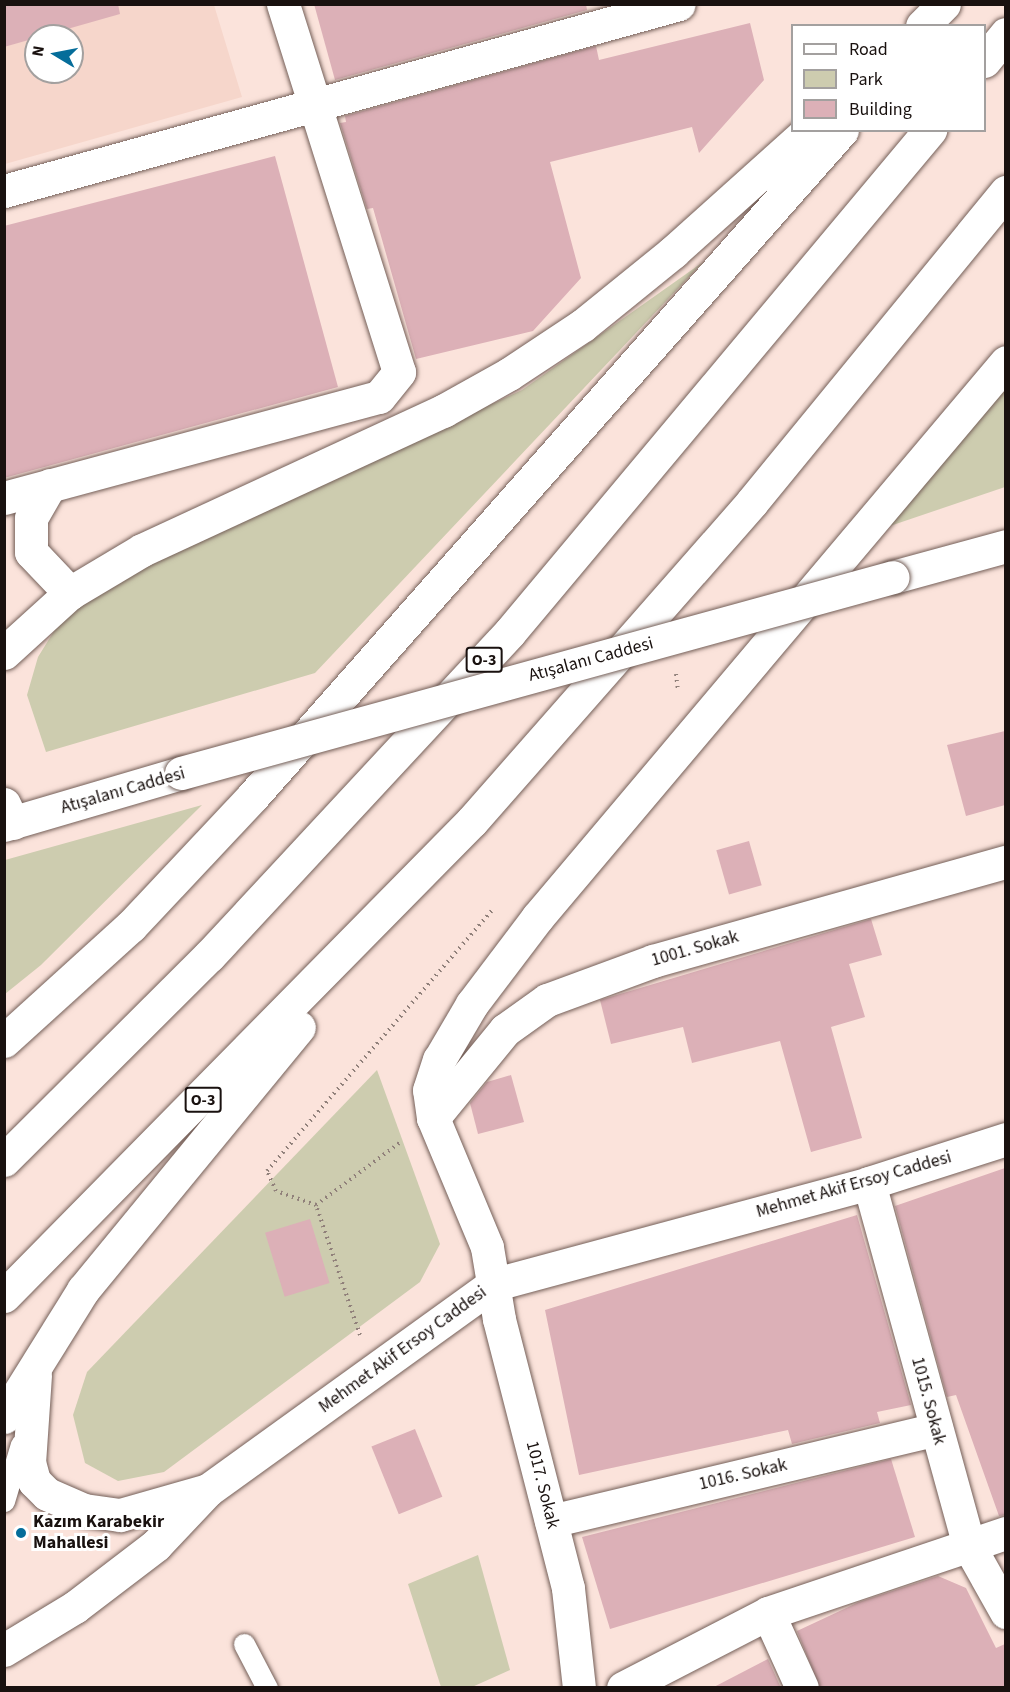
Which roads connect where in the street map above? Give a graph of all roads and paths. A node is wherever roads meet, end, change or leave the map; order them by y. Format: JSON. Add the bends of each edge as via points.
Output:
{"nodes":[{"id":1,"x":283,"y":4,"type":"edge"},
{"id":2,"x":679,"y":4,"type":"edge"},
{"id":3,"x":944,"y":4,"type":"edge"},
{"id":4,"x":950,"y":4,"type":"edge"},
{"id":5,"x":924,"y":24,"type":"edge"},
{"id":6,"x":934,"y":24,"type":"edge"},
{"id":7,"x":1005,"y":34,"type":"edge"},
{"id":8,"x":986,"y":58,"type":"edge"},
{"id":9,"x":315,"y":106,"type":"junction"},
{"id":10,"x":807,"y":132,"type":"edge"},
{"id":11,"x":840,"y":132,"type":"edge"},
{"id":12,"x":928,"y":132,"type":"edge"},
{"id":13,"x":4,"y":191,"type":"edge"},
{"id":14,"x":1005,"y":192,"type":"edge"},
{"id":15,"x":1005,"y":362,"type":"edge"},
{"id":16,"x":50,"y":485,"type":"junction"},
{"id":17,"x":4,"y":498,"type":"edge"},
{"id":18,"x":1005,"y":546,"type":"edge"},
{"id":19,"x":70,"y":593,"type":"junction"},
{"id":20,"x":673,"y":638,"type":"junction"},
{"id":21,"x":12,"y":646,"type":"edge"},
{"id":22,"x":4,"y":670,"type":"edge"},
{"id":23,"x":670,"y":703,"type":"dead end"},
{"id":24,"x":7,"y":818,"type":"edge"},
{"id":25,"x":1005,"y":862,"type":"edge"},
{"id":26,"x":398,"y":900,"type":"junction"},
{"id":27,"x":500,"y":901,"type":"dead end"},
{"id":28,"x":4,"y":1041,"type":"edge"},
{"id":29,"x":433,"y":1118,"type":"junction"},
{"id":30,"x":1005,"y":1139,"type":"edge"},
{"id":31,"x":4,"y":1160,"type":"edge"},
{"id":32,"x":869,"y":1183,"type":"junction"},
{"id":33,"x":316,"y":1205,"type":"junction"},
{"id":34,"x":492,"y":1285,"type":"junction"},
{"id":35,"x":4,"y":1296,"type":"edge"},
{"id":36,"x":37,"y":1364,"type":"junction"},
{"id":37,"x":373,"y":1371,"type":"junction"},
{"id":38,"x":4,"y":1417,"type":"edge"},
{"id":39,"x":936,"y":1429,"type":"junction"},
{"id":40,"x":208,"y":1490,"type":"junction"},
{"id":41,"x":4,"y":1501,"type":"edge"},
{"id":42,"x":551,"y":1521,"type":"junction"},
{"id":43,"x":1005,"y":1533,"type":"edge"},
{"id":44,"x":969,"y":1546,"type":"junction"},
{"id":45,"x":1005,"y":1612,"type":"edge"},
{"id":46,"x":768,"y":1613,"type":"junction"},
{"id":47,"x":244,"y":1644,"type":"dead end"},
{"id":48,"x":4,"y":1650,"type":"edge"},
{"id":49,"x":267,"y":1688,"type":"edge"},
{"id":50,"x":579,"y":1688,"type":"edge"},
{"id":51,"x":623,"y":1688,"type":"edge"},
{"id":52,"x":802,"y":1688,"type":"edge"}],
"edges":[{"from":1,"to":9,"type":"main road"},
{"from":2,"to":9,"type":"main road"},
{"from":3,"to":5,"type":"main road"},
{"from":4,"to":6,"type":"main road"},
{"from":7,"to":8,"type":"main road"},
{"from":9,"to":13,"type":"main road"},
{"from":9,"to":16,"type":"main road","via":[[399,372],[379,397]]},
{"from":10,"to":19,"type":"main road","via":[[673,252],[509,374],[433,417],[142,550]]},
{"from":11,"to":28,"type":"main road","via":[[253,796],[131,926]]},
{"from":12,"to":31,"type":"main road","number":"O-3","via":[[510,632],[209,956]]},
{"from":14,"to":26,"type":"main road","number":"O-3","via":[[752,502]]},
{"from":15,"to":29,"type":"main road","name":"1017. Sokak","via":[[537,918],[472,1004],[439,1060],[429,1090]]},
{"from":16,"to":17,"type":"main road"},
{"from":16,"to":19,"type":"main road","via":[[31,518],[31,552]]},
{"from":18,"to":20,"type":"main road","name":"Atışalanı Caddesi","bridge":true},
{"from":19,"to":21,"type":"main road"},
{"from":20,"to":23,"type":"path","via":[[678,694]]},
{"from":20,"to":24,"type":"main road","name":"Atışalanı Caddesi","bridge":true},
{"from":21,"to":22,"type":"main road"},
{"from":25,"to":29,"type":"main road","name":"1001. Sokak","via":[[653,961],[547,1000],[505,1030]]},
{"from":26,"to":35,"type":"main road","number":"O-3"},
{"from":26,"to":36,"type":"main road","via":[[234,1111],[83,1290]]},
{"from":27,"to":33,"type":"path","via":[[267,1171],[276,1191]]},
{"from":29,"to":33,"type":"path"},
{"from":29,"to":34,"type":"main road","name":"1017. Sokak","via":[[486,1247]]},
{"from":30,"to":32,"type":"main road","name":"Mehmet Akif Ersoy Caddesi"},
{"from":32,"to":34,"type":"main road","name":"Mehmet Akif Ersoy Caddesi"},
{"from":32,"to":39,"type":"main road","name":"1015. Sokak"},
{"from":33,"to":37,"type":"path"},
{"from":34,"to":37,"type":"main road","name":"Mehmet Akif Ersoy Caddesi"},
{"from":34,"to":42,"type":"main road","name":"1017. Sokak"},
{"from":36,"to":38,"type":"main road"},
{"from":36,"to":40,"type":"main road","via":[[27,1443],[34,1481],[47,1494],[84,1510],[120,1515]]},
{"from":36,"to":41,"type":"lane"},
{"from":37,"to":40,"type":"main road","name":"Mehmet Akif Ersoy Caddesi"},
{"from":39,"to":42,"type":"main road","name":"1016. Sokak"},
{"from":39,"to":44,"type":"main road","name":"1015. Sokak"},
{"from":40,"to":48,"type":"main road","name":"Mehmet Akif Ersoy Caddesi","via":[[156,1545],[75,1607]]},
{"from":42,"to":50,"type":"main road","name":"1017. Sokak","via":[[568,1588]]},
{"from":43,"to":44,"type":"main road"},
{"from":44,"to":45,"type":"main road","name":"1015. Sokak"},
{"from":44,"to":46,"type":"main road"},
{"from":46,"to":51,"type":"main road"},
{"from":46,"to":52,"type":"main road"},
{"from":47,"to":49,"type":"lane"}]}
